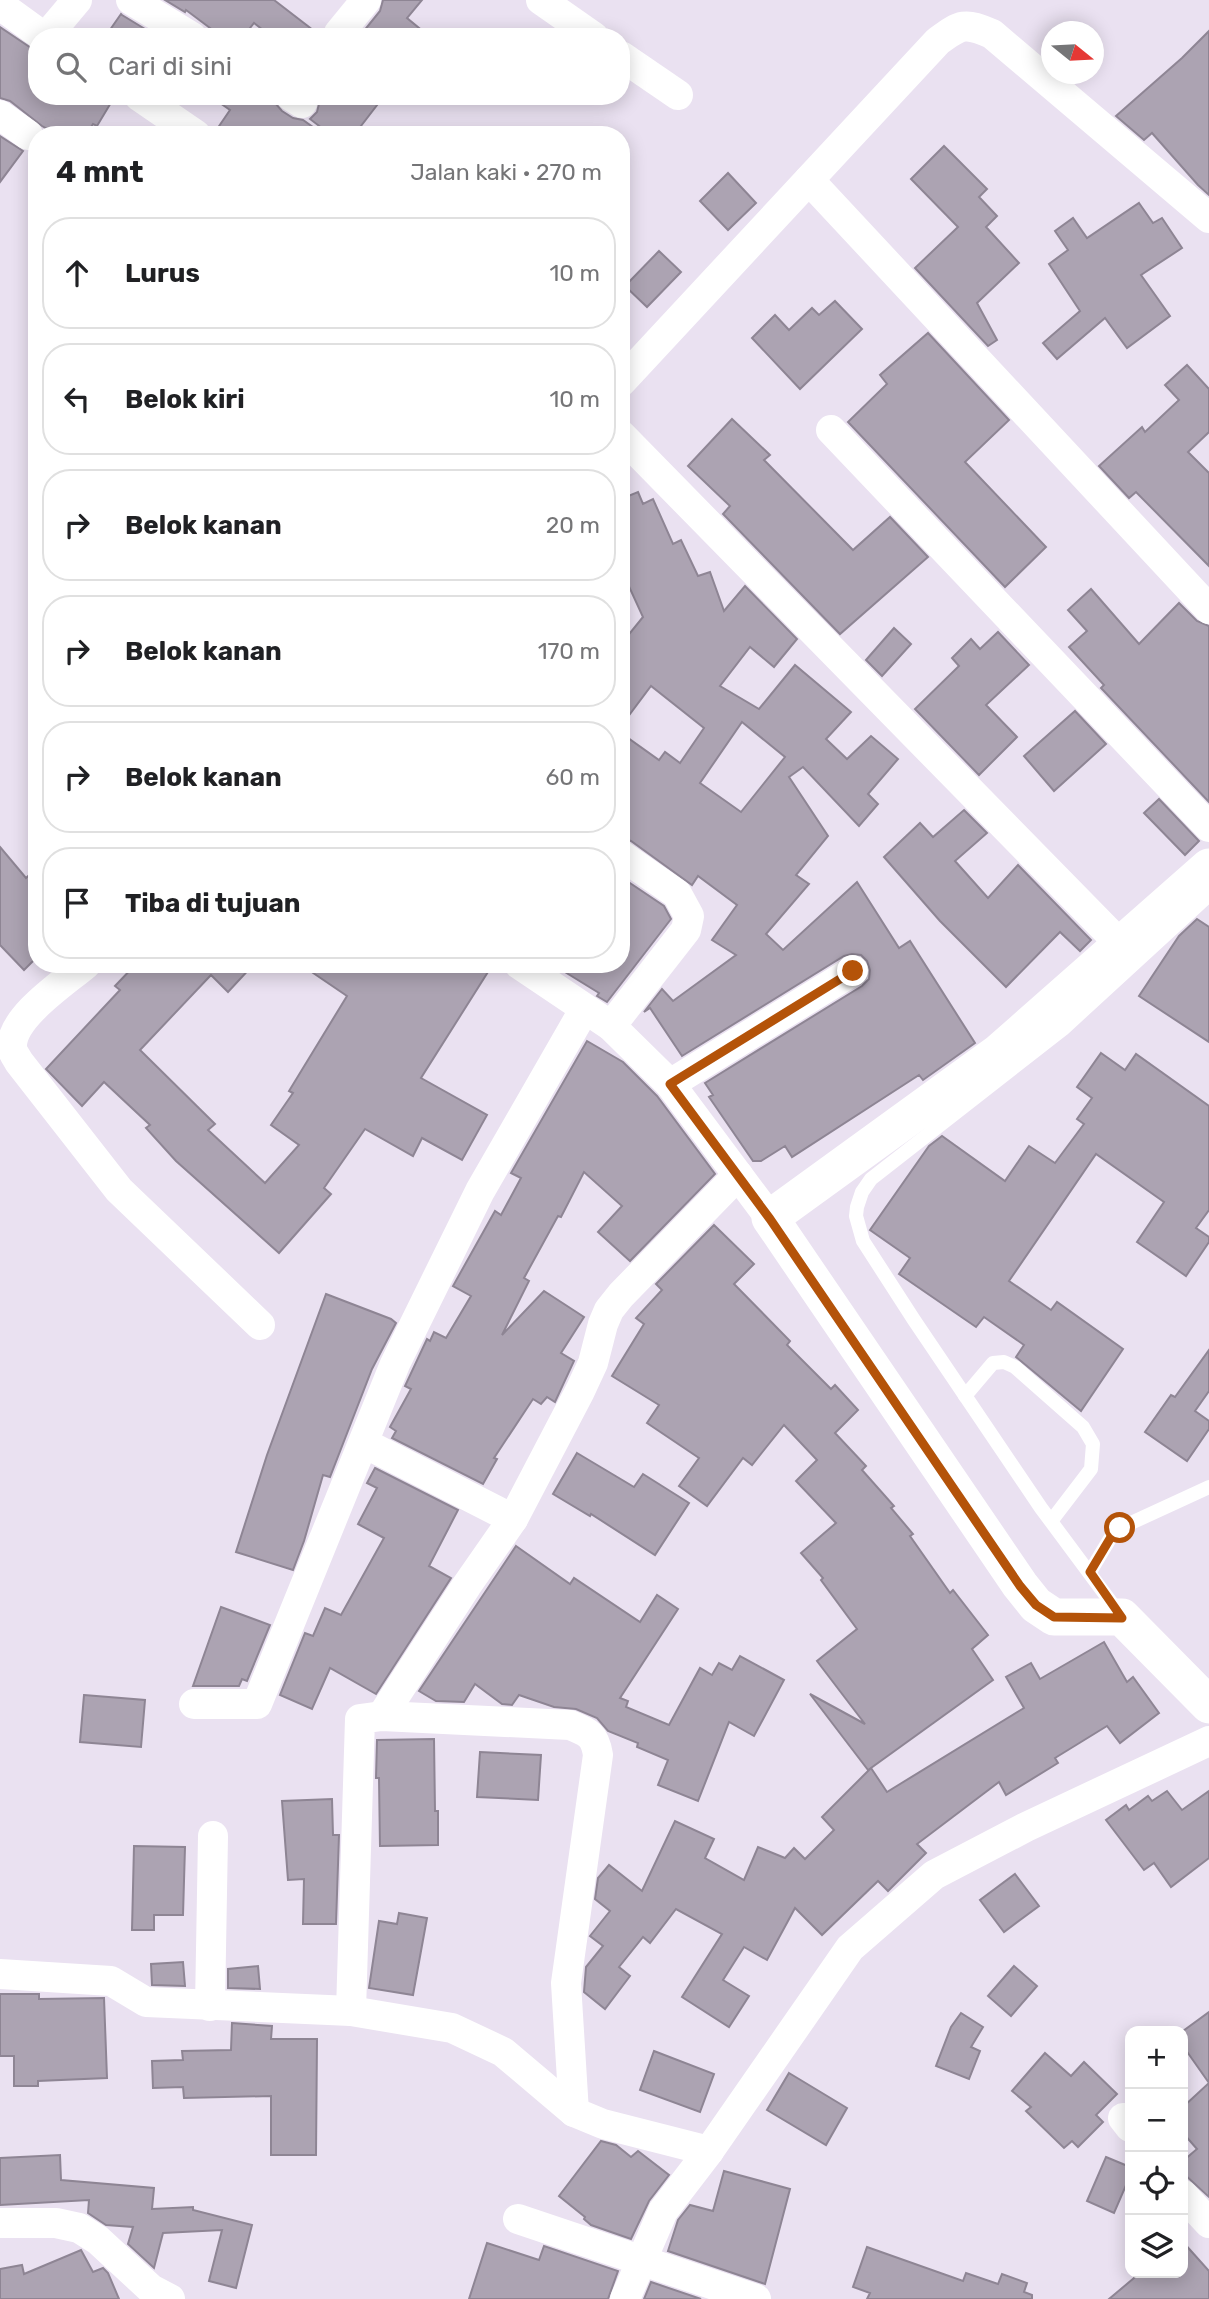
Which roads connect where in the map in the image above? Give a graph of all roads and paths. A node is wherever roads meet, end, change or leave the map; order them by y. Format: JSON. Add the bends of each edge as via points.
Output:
{"nodes":[{"id":1,"x":76,"y":0,"type":"edge"},
{"id":2,"x":131,"y":0,"type":"edge"},
{"id":3,"x":366,"y":0,"type":"edge"},
{"id":4,"x":541,"y":0,"type":"edge"},
{"id":5,"x":0,"y":5,"type":"edge"},
{"id":6,"x":32,"y":28,"type":"edge"},
{"id":7,"x":53,"y":28,"type":"edge"},
{"id":8,"x":177,"y":28,"type":"edge"},
{"id":9,"x":344,"y":28,"type":"edge"},
{"id":10,"x":581,"y":28,"type":"edge"},
{"id":11,"x":630,"y":61,"type":"edge"},
{"id":12,"x":678,"y":95,"type":"dead end"},
{"id":13,"x":151,"y":105,"type":"edge"},
{"id":14,"x":0,"y":115,"type":"edge"},
{"id":15,"x":180,"y":126,"type":"edge"},
{"id":16,"x":28,"y":135,"type":"dead end"},
{"id":17,"x":809,"y":180,"type":"junction"},
{"id":18,"x":1209,"y":218,"type":"edge"},
{"id":19,"x":630,"y":372,"type":"edge"},
{"id":20,"x":831,"y":430,"type":"dead end"},
{"id":21,"x":630,"y":444,"type":"edge"},
{"id":22,"x":1209,"y":609,"type":"edge"},
{"id":23,"x":1209,"y":827,"type":"edge"},
{"id":24,"x":630,"y":861,"type":"edge"},
{"id":25,"x":1209,"y":867,"type":"edge"},
{"id":26,"x":1209,"y":895,"type":"edge"},
{"id":27,"x":1121,"y":945,"type":"junction"},
{"id":28,"x":853,"y":971,"type":"dead end"},
{"id":29,"x":76,"y":973,"type":"edge"},
{"id":30,"x":532,"y":973,"type":"edge"},
{"id":31,"x":584,"y":1010,"type":"junction"},
{"id":32,"x":611,"y":1027,"type":"junction"},
{"id":33,"x":670,"y":1084,"type":"junction"},
{"id":34,"x":738,"y":1175,"type":"junction"},
{"id":35,"x":770,"y":1219,"type":"junction"},
{"id":36,"x":260,"y":1325,"type":"dead end"},
{"id":37,"x":965,"y":1396,"type":"junction"},
{"id":38,"x":364,"y":1443,"type":"junction"},
{"id":39,"x":1209,"y":1488,"type":"edge"},
{"id":40,"x":513,"y":1519,"type":"junction"},
{"id":41,"x":1052,"y":1520,"type":"junction"},
{"id":42,"x":1090,"y":1572,"type":"junction"},
{"id":43,"x":1122,"y":1618,"type":"junction"},
{"id":44,"x":194,"y":1704,"type":"dead end"},
{"id":45,"x":1209,"y":1705,"type":"edge"},
{"id":46,"x":382,"y":1716,"type":"junction"},
{"id":47,"x":1209,"y":1741,"type":"edge"},
{"id":48,"x":213,"y":1836,"type":"dead end"},
{"id":49,"x":0,"y":1974,"type":"edge"},
{"id":50,"x":210,"y":2006,"type":"junction"},
{"id":51,"x":351,"y":2011,"type":"junction"},
{"id":52,"x":575,"y":2112,"type":"junction"},
{"id":53,"x":709,"y":2151,"type":"junction"},
{"id":54,"x":1188,"y":2200,"type":"edge"},
{"id":55,"x":518,"y":2219,"type":"dead end"},
{"id":56,"x":0,"y":2223,"type":"edge"},
{"id":57,"x":1209,"y":2223,"type":"edge"},
{"id":58,"x":642,"y":2259,"type":"junction"},
{"id":59,"x":170,"y":2299,"type":"edge"},
{"id":60,"x":625,"y":2299,"type":"edge"},
{"id":61,"x":756,"y":2299,"type":"edge"}],
"edges":[{"from":1,"to":7,"type":"street"},
{"from":2,"to":8,"type":"street"},
{"from":3,"to":9,"type":"street"},
{"from":4,"to":10,"type":"street"},
{"from":5,"to":6,"type":"street"},
{"from":11,"to":12,"type":"street"},
{"from":13,"to":15,"type":"street"},
{"from":14,"to":16,"type":"street"},
{"from":17,"to":18,"type":"street","via":[[938,41],[957,27],[975,27],[992,34]]},
{"from":17,"to":19,"type":"street"},
{"from":17,"to":22,"type":"street"},
{"from":20,"to":23,"type":"street"},
{"from":21,"to":27,"type":"street"},
{"from":24,"to":32,"type":"street","via":[[677,894],[689,916],[686,930]]},
{"from":25,"to":27,"type":"street"},
{"from":26,"to":37,"type":"lane","via":[[1063,1029],[871,1179],[862,1192],[856,1216],[863,1241]]},
{"from":27,"to":35,"type":"street","via":[[999,1052]]},
{"from":28,"to":33,"type":"street"},
{"from":29,"to":36,"type":"street","via":[[26,1016],[16,1031],[12,1048],[19,1062],[119,1191]]},
{"from":30,"to":31,"type":"street"},
{"from":31,"to":32,"type":"street"},
{"from":31,"to":38,"type":"street","via":[[480,1191],[395,1364]]},
{"from":32,"to":33,"type":"street"},
{"from":33,"to":34,"type":"street"},
{"from":34,"to":35,"type":"street"},
{"from":34,"to":40,"type":"street","via":[[609,1310],[593,1363]]},
{"from":35,"to":43,"type":"street","via":[[1036,1605],[1054,1617]]},
{"from":37,"to":41,"type":"lane"},
{"from":37,"to":41,"type":"lane","via":[[993,1363],[1004,1362],[1083,1427],[1093,1444],[1091,1469]]},
{"from":38,"to":40,"type":"street"},
{"from":38,"to":44,"type":"street","via":[[257,1704]]},
{"from":39,"to":42,"type":"lane","via":[[1120,1528]]},
{"from":40,"to":46,"type":"street"},
{"from":41,"to":42,"type":"lane"},
{"from":42,"to":43,"type":"lane"},
{"from":43,"to":45,"type":"street"},
{"from":46,"to":51,"type":"street","via":[[360,1719]]},
{"from":46,"to":52,"type":"street","via":[[570,1726],[585,1731],[596,1742],[598,1755],[566,1983]]},
{"from":47,"to":53,"type":"street","via":[[934,1875],[850,1948]]},
{"from":48,"to":50,"type":"street"},
{"from":49,"to":50,"type":"street","via":[[111,1981],[146,2002]]},
{"from":50,"to":51,"type":"street"},
{"from":51,"to":52,"type":"street","via":[[452,2028],[503,2052]]},
{"from":52,"to":53,"type":"street","via":[[603,2124]]},
{"from":53,"to":58,"type":"street","via":[[663,2211]]},
{"from":54,"to":57,"type":"street"},
{"from":55,"to":58,"type":"street"},
{"from":56,"to":59,"type":"street","via":[[56,2223],[79,2228],[151,2289]]},
{"from":58,"to":60,"type":"street"},
{"from":58,"to":61,"type":"street"}]}
